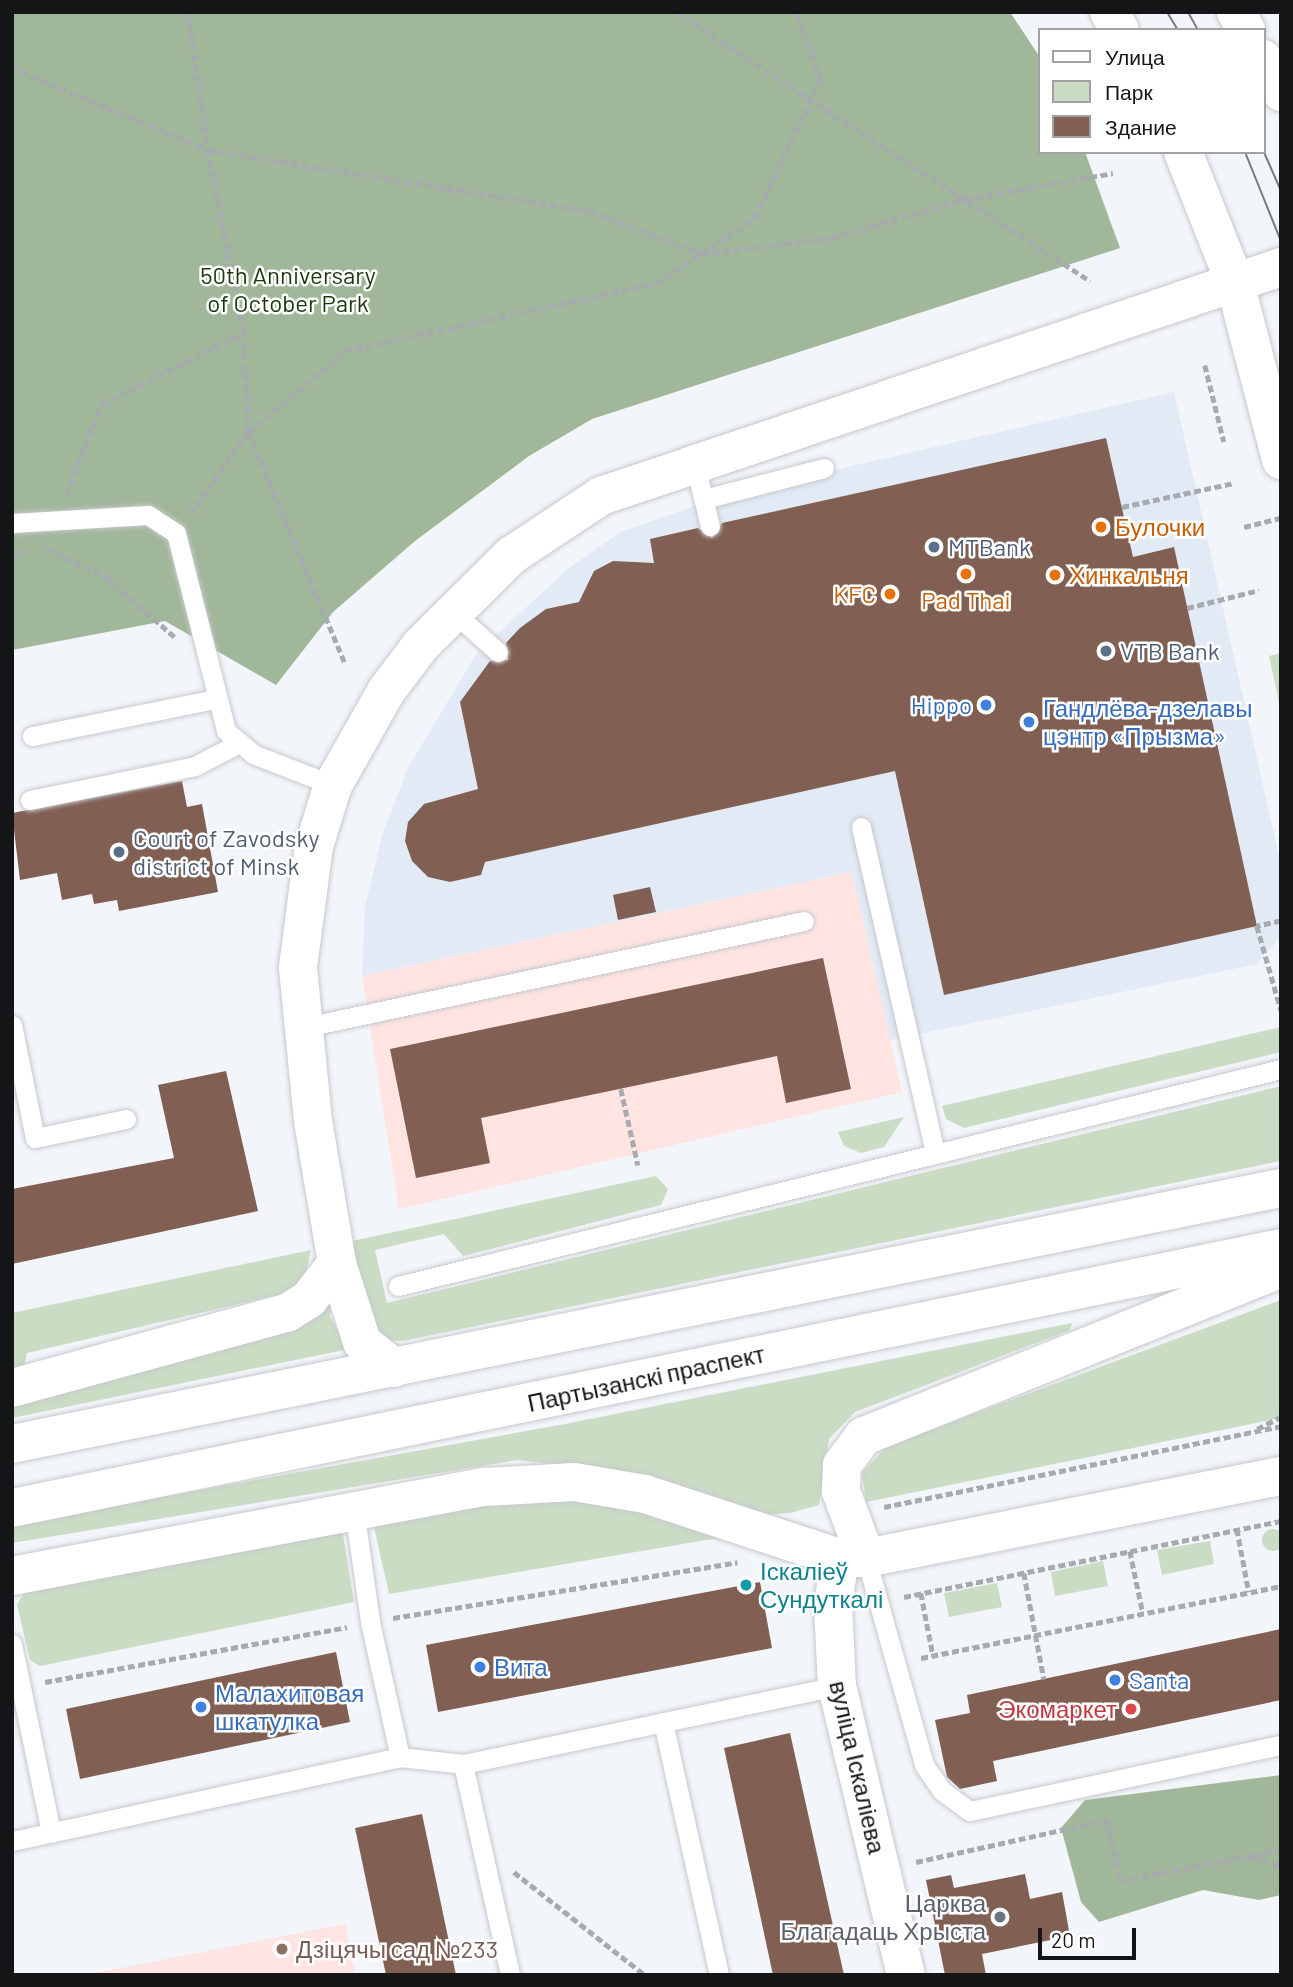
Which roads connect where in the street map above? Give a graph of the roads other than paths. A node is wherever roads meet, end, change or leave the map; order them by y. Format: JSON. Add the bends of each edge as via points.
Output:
{"nodes":[{"id":1,"x":1109,"y":12,"type":"edge"},
{"id":2,"x":1236,"y":12,"type":"edge"},
{"id":3,"x":1119,"y":28,"type":"edge"},
{"id":4,"x":1245,"y":28,"type":"edge"},
{"id":5,"x":1265,"y":63,"type":"edge"},
{"id":6,"x":1281,"y":92,"type":"edge"},
{"id":7,"x":1184,"y":154,"type":"edge"},
{"id":8,"x":1281,"y":267,"type":"edge"},
{"id":9,"x":1235,"y":283,"type":"junction"},
{"id":10,"x":1281,"y":460,"type":"edge"},
{"id":11,"x":694,"y":461,"type":"junction"},
{"id":12,"x":824,"y":468,"type":"dead end"},
{"id":13,"x":704,"y":499,"type":"junction"},
{"id":14,"x":12,"y":523,"type":"edge"},
{"id":15,"x":710,"y":526,"type":"dead end"},
{"id":16,"x":451,"y":610,"type":"junction"},
{"id":17,"x":498,"y":652,"type":"dead end"},
{"id":18,"x":215,"y":699,"type":"junction"},
{"id":19,"x":32,"y":737,"type":"dead end"},
{"id":20,"x":237,"y":744,"type":"junction"},
{"id":21,"x":333,"y":785,"type":"junction"},
{"id":22,"x":30,"y":800,"type":"dead end"},
{"id":23,"x":861,"y":827,"type":"dead end"},
{"id":24,"x":804,"y":921,"type":"dead end"},
{"id":25,"x":12,"y":1025,"type":"edge"},
{"id":26,"x":301,"y":1028,"type":"junction"},
{"id":27,"x":1281,"y":1069,"type":"edge"},
{"id":28,"x":126,"y":1119,"type":"dead end"},
{"id":29,"x":936,"y":1154,"type":"junction"},
{"id":30,"x":1281,"y":1188,"type":"edge"},
{"id":31,"x":1281,"y":1248,"type":"edge"},
{"id":32,"x":337,"y":1263,"type":"junction"},
{"id":33,"x":1281,"y":1268,"type":"edge"},
{"id":34,"x":398,"y":1286,"type":"dead end"},
{"id":35,"x":394,"y":1368,"type":"junction"},
{"id":36,"x":12,"y":1388,"type":"edge"},
{"id":37,"x":12,"y":1444,"type":"edge"},
{"id":38,"x":1281,"y":1476,"type":"edge"},
{"id":39,"x":12,"y":1508,"type":"edge"},
{"id":40,"x":354,"y":1509,"type":"junction"},
{"id":41,"x":853,"y":1558,"type":"junction"},
{"id":42,"x":12,"y":1576,"type":"edge"},
{"id":43,"x":12,"y":1644,"type":"edge"},
{"id":44,"x":837,"y":1686,"type":"junction"},
{"id":45,"x":663,"y":1722,"type":"junction"},
{"id":46,"x":1281,"y":1745,"type":"edge"},
{"id":47,"x":400,"y":1757,"type":"junction"},
{"id":48,"x":463,"y":1764,"type":"junction"},
{"id":49,"x":51,"y":1833,"type":"junction"},
{"id":50,"x":12,"y":1841,"type":"edge"},
{"id":51,"x":510,"y":1975,"type":"edge"},
{"id":52,"x":719,"y":1975,"type":"edge"},
{"id":53,"x":906,"y":1975,"type":"edge"}],
"edges":[{"from":1,"to":3,"type":"main road"},
{"from":2,"to":4,"type":"main road"},
{"from":5,"to":6,"type":"main road"},
{"from":7,"to":9,"type":"main road"},
{"from":8,"to":9,"type":"main road"},
{"from":9,"to":10,"type":"main road"},
{"from":9,"to":11,"type":"main road"},
{"from":11,"to":13,"type":"lane"},
{"from":11,"to":16,"type":"main road","via":[[601,496],[569,515]]},
{"from":12,"to":13,"type":"lane"},
{"from":13,"to":15,"type":"lane"},
{"from":14,"to":18,"type":"lane","via":[[58,516],[148,515],[176,533]]},
{"from":16,"to":17,"type":"lane"},
{"from":16,"to":21,"type":"main road","via":[[387,690]]},
{"from":18,"to":19,"type":"lane"},
{"from":18,"to":20,"type":"lane"},
{"from":20,"to":21,"type":"lane"},
{"from":20,"to":22,"type":"lane","via":[[195,766]]},
{"from":21,"to":26,"type":"main road","via":[[313,846],[304,915]]},
{"from":23,"to":29,"type":"lane"},
{"from":24,"to":26,"type":"lane"},
{"from":25,"to":28,"type":"lane","via":[[36,1138]]},
{"from":26,"to":32,"type":"main road"},
{"from":27,"to":29,"type":"lane"},
{"from":29,"to":34,"type":"lane"},
{"from":30,"to":35,"type":"main road"},
{"from":31,"to":39,"type":"main road","name":"Партызанскі праспект"},
{"from":32,"to":35,"type":"main road","via":[[362,1342]]},
{"from":32,"to":36,"type":"main road","via":[[309,1299],[287,1314]]},
{"from":33,"to":41,"type":"main road","via":[[864,1436],[842,1465],[841,1491]]},
{"from":35,"to":37,"type":"main road"},
{"from":38,"to":41,"type":"main road"},
{"from":40,"to":41,"type":"main road","via":[[485,1487],[574,1482],[645,1494]]},
{"from":40,"to":42,"type":"main road"},
{"from":40,"to":47,"type":"lane","via":[[370,1622]]},
{"from":41,"to":44,"type":"main road","name":"вуліца Іскаліева","via":[[833,1605]]},
{"from":41,"to":46,"type":"lane","via":[[880,1602],[924,1765],[942,1791],[970,1811]]},
{"from":43,"to":49,"type":"lane"},
{"from":44,"to":45,"type":"lane"},
{"from":44,"to":53,"type":"main road","name":"вуліца Іскаліева"},
{"from":45,"to":48,"type":"lane"},
{"from":45,"to":52,"type":"lane"},
{"from":47,"to":48,"type":"lane"},
{"from":47,"to":49,"type":"lane"},
{"from":48,"to":51,"type":"lane"},
{"from":49,"to":50,"type":"lane"}]}
